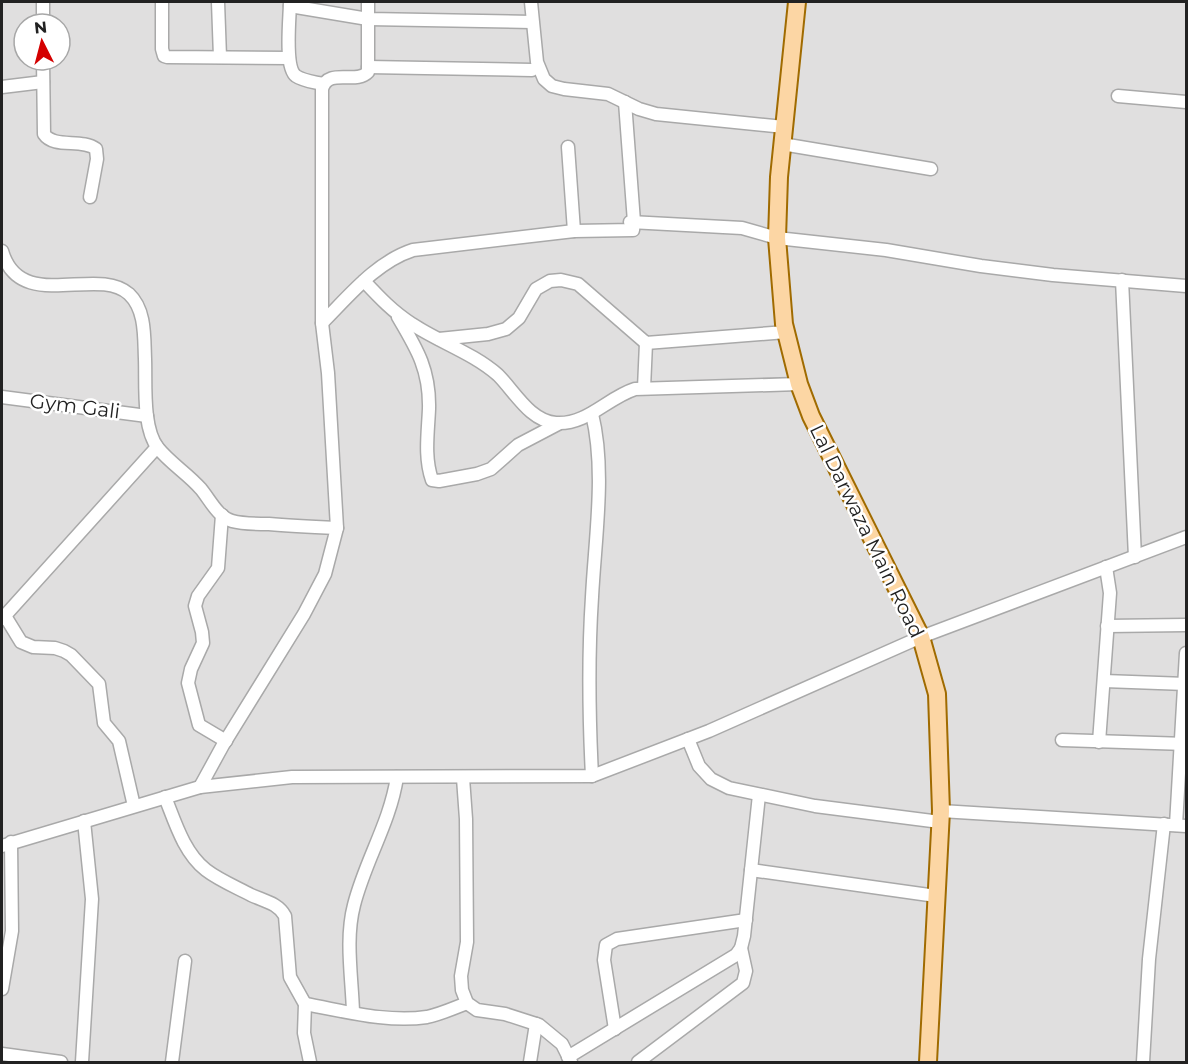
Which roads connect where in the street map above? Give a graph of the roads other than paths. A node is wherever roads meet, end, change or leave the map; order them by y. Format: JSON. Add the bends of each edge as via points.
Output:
{"nodes":[{"id":1,"x":162,"y":2,"type":"edge"},
{"id":2,"x":218,"y":2,"type":"edge"},
{"id":3,"x":368,"y":2,"type":"edge"},
{"id":4,"x":531,"y":2,"type":"edge"},
{"id":5,"x":797,"y":2,"type":"edge"},
{"id":6,"x":290,"y":4,"type":"edge"},
{"id":7,"x":368,"y":19,"type":"junction"},
{"id":8,"x":532,"y":22,"type":"junction"},
{"id":9,"x":220,"y":57,"type":"junction"},
{"id":10,"x":289,"y":58,"type":"junction"},
{"id":11,"x":368,"y":67,"type":"junction"},
{"id":12,"x":532,"y":70,"type":"dead end"},
{"id":13,"x":43,"y":72,"type":"edge"},
{"id":14,"x":43,"y":82,"type":"junction"},
{"id":15,"x":323,"y":84,"type":"junction"},
{"id":16,"x":2,"y":87,"type":"edge"},
{"id":17,"x":1118,"y":96,"type":"dead end"},
{"id":18,"x":625,"y":102,"type":"junction"},
{"id":19,"x":1186,"y":102,"type":"edge"},
{"id":20,"x":783,"y":135,"type":"junction"},
{"id":21,"x":568,"y":147,"type":"dead end"},
{"id":22,"x":931,"y":168,"type":"dead end"},
{"id":23,"x":90,"y":197,"type":"dead end"},
{"id":24,"x":632,"y":222,"type":"junction"},
{"id":25,"x":574,"y":231,"type":"junction"},
{"id":26,"x":777,"y":238,"type":"junction"},
{"id":27,"x":2,"y":251,"type":"edge"},
{"id":28,"x":1122,"y":280,"type":"junction"},
{"id":29,"x":364,"y":281,"type":"junction"},
{"id":30,"x":1186,"y":285,"type":"edge"},
{"id":31,"x":394,"y":311,"type":"junction"},
{"id":32,"x":322,"y":322,"type":"junction"},
{"id":33,"x":786,"y":332,"type":"junction"},
{"id":34,"x":439,"y":339,"type":"junction"},
{"id":35,"x":646,"y":343,"type":"junction"},
{"id":36,"x":799,"y":384,"type":"junction"},
{"id":37,"x":644,"y":388,"type":"junction"},
{"id":38,"x":2,"y":397,"type":"edge"},
{"id":39,"x":592,"y":414,"type":"junction"},
{"id":40,"x":147,"y":416,"type":"junction"},
{"id":41,"x":558,"y":423,"type":"junction"},
{"id":42,"x":158,"y":447,"type":"junction"},
{"id":43,"x":222,"y":515,"type":"junction"},
{"id":44,"x":337,"y":528,"type":"junction"},
{"id":45,"x":1186,"y":537,"type":"edge"},
{"id":46,"x":1135,"y":556,"type":"junction"},
{"id":47,"x":1106,"y":567,"type":"junction"},
{"id":48,"x":3,"y":617,"type":"edge"},
{"id":49,"x":1186,"y":625,"type":"edge"},
{"id":50,"x":1107,"y":626,"type":"junction"},
{"id":51,"x":921,"y":637,"type":"junction"},
{"id":52,"x":1186,"y":653,"type":"edge"},
{"id":53,"x":1104,"y":681,"type":"junction"},
{"id":54,"x":1186,"y":684,"type":"edge"},
{"id":55,"x":688,"y":740,"type":"junction"},
{"id":56,"x":1062,"y":740,"type":"dead end"},
{"id":57,"x":225,"y":741,"type":"junction"},
{"id":58,"x":1099,"y":741,"type":"junction"},
{"id":59,"x":1184,"y":744,"type":"edge"},
{"id":60,"x":592,"y":776,"type":"junction"},
{"id":61,"x":397,"y":777,"type":"junction"},
{"id":62,"x":463,"y":778,"type":"junction"},
{"id":63,"x":200,"y":787,"type":"junction"},
{"id":64,"x":759,"y":795,"type":"junction"},
{"id":65,"x":165,"y":797,"type":"junction"},
{"id":66,"x":134,"y":806,"type":"junction"},
{"id":67,"x":940,"y":817,"type":"junction"},
{"id":68,"x":84,"y":821,"type":"junction"},
{"id":69,"x":1176,"y":825,"type":"edge"},
{"id":70,"x":6,"y":844,"type":"edge"},
{"id":71,"x":751,"y":870,"type":"junction"},
{"id":72,"x":936,"y":896,"type":"junction"},
{"id":73,"x":746,"y":920,"type":"junction"},
{"id":74,"x":741,"y":948,"type":"junction"},
{"id":75,"x":185,"y":961,"type":"dead end"},
{"id":76,"x":2,"y":989,"type":"edge"},
{"id":77,"x":467,"y":1003,"type":"junction"},
{"id":78,"x":305,"y":1004,"type":"junction"},
{"id":79,"x":353,"y":1012,"type":"junction"},
{"id":80,"x":536,"y":1024,"type":"junction"},
{"id":81,"x":615,"y":1029,"type":"junction"},
{"id":82,"x":2,"y":1054,"type":"edge"},
{"id":83,"x":569,"y":1060,"type":"edge"},
{"id":84,"x":61,"y":1062,"type":"edge"},
{"id":85,"x":82,"y":1062,"type":"edge"},
{"id":86,"x":172,"y":1062,"type":"edge"},
{"id":87,"x":310,"y":1062,"type":"edge"},
{"id":88,"x":530,"y":1062,"type":"edge"},
{"id":89,"x":638,"y":1062,"type":"edge"},
{"id":90,"x":928,"y":1062,"type":"edge"},
{"id":91,"x":1143,"y":1062,"type":"edge"}],
"edges":[{"from":1,"to":9,"type":"street","via":[[164,56]]},
{"from":2,"to":9,"type":"street"},
{"from":3,"to":7,"type":"street"},
{"from":4,"to":8,"type":"street"},
{"from":5,"to":20,"type":"main road","name":"Lal Darwaza Main Road"},
{"from":6,"to":7,"type":"street"},
{"from":6,"to":10,"type":"street"},
{"from":7,"to":8,"type":"street"},
{"from":7,"to":11,"type":"street"},
{"from":8,"to":18,"type":"street","via":[[537,62],[544,80],[552,86],[608,94]]},
{"from":9,"to":10,"type":"street"},
{"from":10,"to":15,"type":"street","via":[[295,75]]},
{"from":11,"to":12,"type":"street"},
{"from":11,"to":15,"type":"street","via":[[366,75],[332,78]]},
{"from":13,"to":14,"type":"street"},
{"from":14,"to":16,"type":"street"},
{"from":14,"to":23,"type":"street","via":[[45,136],[96,149]]},
{"from":15,"to":32,"type":"street"},
{"from":17,"to":19,"type":"street"},
{"from":18,"to":20,"type":"street","via":[[647,113]]},
{"from":18,"to":24,"type":"street"},
{"from":20,"to":22,"type":"street"},
{"from":20,"to":26,"type":"main road","name":"Lal Darwaza Main Road"},
{"from":21,"to":25,"type":"street"},
{"from":24,"to":25,"type":"street","via":[[634,228],[628,231]]},
{"from":24,"to":26,"type":"street","via":[[742,228]]},
{"from":25,"to":29,"type":"street","via":[[413,250],[393,258]]},
{"from":26,"to":28,"type":"street","via":[[981,266]]},
{"from":26,"to":33,"type":"main road","name":"Lal Darwaza Main Road"},
{"from":27,"to":40,"type":"street","via":[[4,261],[23,280],[49,285],[108,285],[120,288],[136,302],[144,328]]},
{"from":28,"to":30,"type":"street"},
{"from":28,"to":46,"type":"street"},
{"from":29,"to":31,"type":"street"},
{"from":29,"to":32,"type":"street"},
{"from":31,"to":34,"type":"street"},
{"from":31,"to":41,"type":"street","via":[[419,352],[427,377],[426,436],[432,480],[491,469],[518,445]]},
{"from":32,"to":44,"type":"street"},
{"from":33,"to":35,"type":"street"},
{"from":33,"to":36,"type":"main road","name":"Lal Darwaza Main Road"},
{"from":34,"to":35,"type":"street","via":[[507,329],[519,318],[536,289],[561,280],[578,284]]},
{"from":34,"to":41,"type":"street","via":[[482,363],[539,418]]},
{"from":35,"to":37,"type":"street"},
{"from":36,"to":37,"type":"street"},
{"from":36,"to":51,"type":"main road","name":"Lal Darwaza Main Road","via":[[815,425]]},
{"from":37,"to":39,"type":"street","via":[[625,392]]},
{"from":38,"to":40,"type":"street","name":"Gym Gali"},
{"from":39,"to":41,"type":"street"},
{"from":39,"to":60,"type":"street","via":[[600,455],[590,633]]},
{"from":40,"to":42,"type":"street"},
{"from":42,"to":43,"type":"street"},
{"from":42,"to":48,"type":"street"},
{"from":43,"to":44,"type":"street","via":[[234,522]]},
{"from":43,"to":57,"type":"street","via":[[218,568],[195,601],[203,643],[188,683],[200,725]]},
{"from":44,"to":57,"type":"street","via":[[325,574],[304,614]]},
{"from":45,"to":46,"type":"street"},
{"from":46,"to":47,"type":"street"},
{"from":47,"to":50,"type":"street","via":[[1110,593]]},
{"from":47,"to":51,"type":"street"},
{"from":48,"to":66,"type":"street","via":[[21,642],[64,651],[99,684],[104,723],[119,741]]},
{"from":49,"to":50,"type":"street"},
{"from":50,"to":53,"type":"street"},
{"from":51,"to":55,"type":"street"},
{"from":51,"to":67,"type":"main road","name":"Lal Darwaza Main Road","via":[[937,694]]},
{"from":52,"to":54,"type":"street"},
{"from":53,"to":54,"type":"street"},
{"from":53,"to":58,"type":"street"},
{"from":54,"to":59,"type":"street"},
{"from":55,"to":60,"type":"street"},
{"from":55,"to":64,"type":"street","via":[[699,766],[711,779]]},
{"from":56,"to":58,"type":"street"},
{"from":57,"to":63,"type":"street"},
{"from":58,"to":59,"type":"street"},
{"from":59,"to":69,"type":"street"},
{"from":60,"to":62,"type":"street"},
{"from":61,"to":62,"type":"street"},
{"from":61,"to":63,"type":"street","via":[[292,777]]},
{"from":61,"to":79,"type":"street","via":[[392,805],[354,905],[350,931]]},
{"from":62,"to":77,"type":"street","via":[[467,942],[461,976]]},
{"from":63,"to":65,"type":"street"},
{"from":64,"to":67,"type":"street","via":[[847,811]]},
{"from":64,"to":71,"type":"street"},
{"from":65,"to":66,"type":"street"},
{"from":65,"to":78,"type":"street","via":[[185,843],[206,870],[282,911],[290,977]]},
{"from":66,"to":68,"type":"street"},
{"from":67,"to":69,"type":"street"},
{"from":67,"to":72,"type":"main road","name":"Lal Darwaza Main Road"},
{"from":68,"to":70,"type":"street"},
{"from":68,"to":85,"type":"street","via":[[92,898]]},
{"from":69,"to":91,"type":"street","via":[[1149,959]]},
{"from":70,"to":76,"type":"street","via":[[12,931]]},
{"from":71,"to":72,"type":"street"},
{"from":71,"to":73,"type":"street"},
{"from":72,"to":90,"type":"main road","name":"Lal Darwaza Main Road"},
{"from":73,"to":74,"type":"street"},
{"from":73,"to":81,"type":"street","via":[[617,939],[606,945],[604,960]]},
{"from":74,"to":81,"type":"street","via":[[728,961]]},
{"from":74,"to":89,"type":"street","via":[[746,971],[743,983]]},
{"from":75,"to":86,"type":"street"},
{"from":77,"to":79,"type":"street","via":[[442,1013],[407,1019]]},
{"from":77,"to":80,"type":"street","via":[[477,1010]]},
{"from":78,"to":79,"type":"street"},
{"from":78,"to":87,"type":"street","via":[[304,1033]]},
{"from":80,"to":83,"type":"street","via":[[562,1044]]},
{"from":80,"to":88,"type":"street"},
{"from":81,"to":83,"type":"street"},
{"from":82,"to":84,"type":"street"}]}
